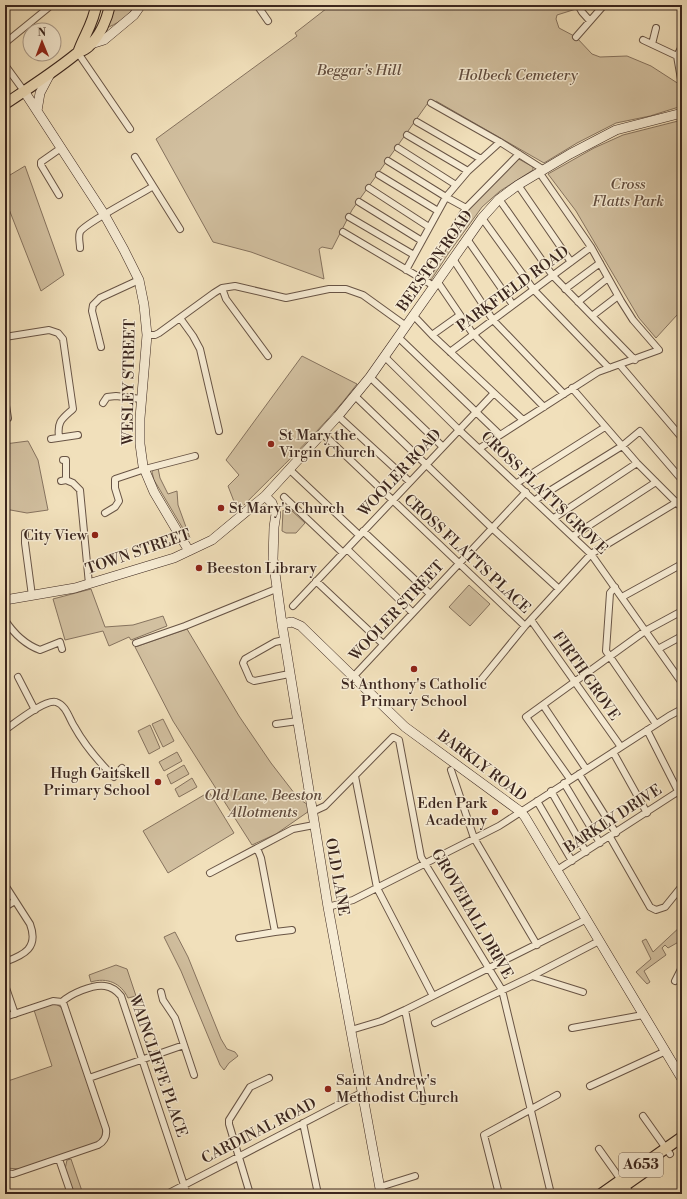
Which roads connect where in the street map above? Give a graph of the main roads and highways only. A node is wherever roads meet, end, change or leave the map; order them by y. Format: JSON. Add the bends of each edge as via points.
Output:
{"nodes":[{"id":1,"x":96,"y":5,"type":"edge"},
{"id":2,"x":110,"y":5,"type":"edge"},
{"id":3,"x":78,"y":53,"type":"junction"},
{"id":4,"x":5,"y":104,"type":"edge"},
{"id":5,"x":682,"y":1137,"type":"edge"},
{"id":6,"x":682,"y":1145,"type":"edge"},
{"id":7,"x":668,"y":1151,"type":"junction"},
{"id":8,"x":625,"y":1186,"type":"edge"},
{"id":9,"x":600,"y":1194,"type":"edge"},
{"id":10,"x":613,"y":1194,"type":"edge"}],
"edges":[{"from":1,"to":3,"type":"main road","via":[[93,19]]},
{"from":2,"to":3,"type":"main road","via":[[104,24],[92,44]]},
{"from":3,"to":4,"type":"main road"},
{"from":5,"to":7,"type":"main road","number":"A653"},
{"from":6,"to":7,"type":"main road","number":"A653"},
{"from":7,"to":8,"type":"main road","number":"A653"},
{"from":8,"to":9,"type":"main road","number":"A653"},
{"from":8,"to":10,"type":"main road","number":"A653"}]}
